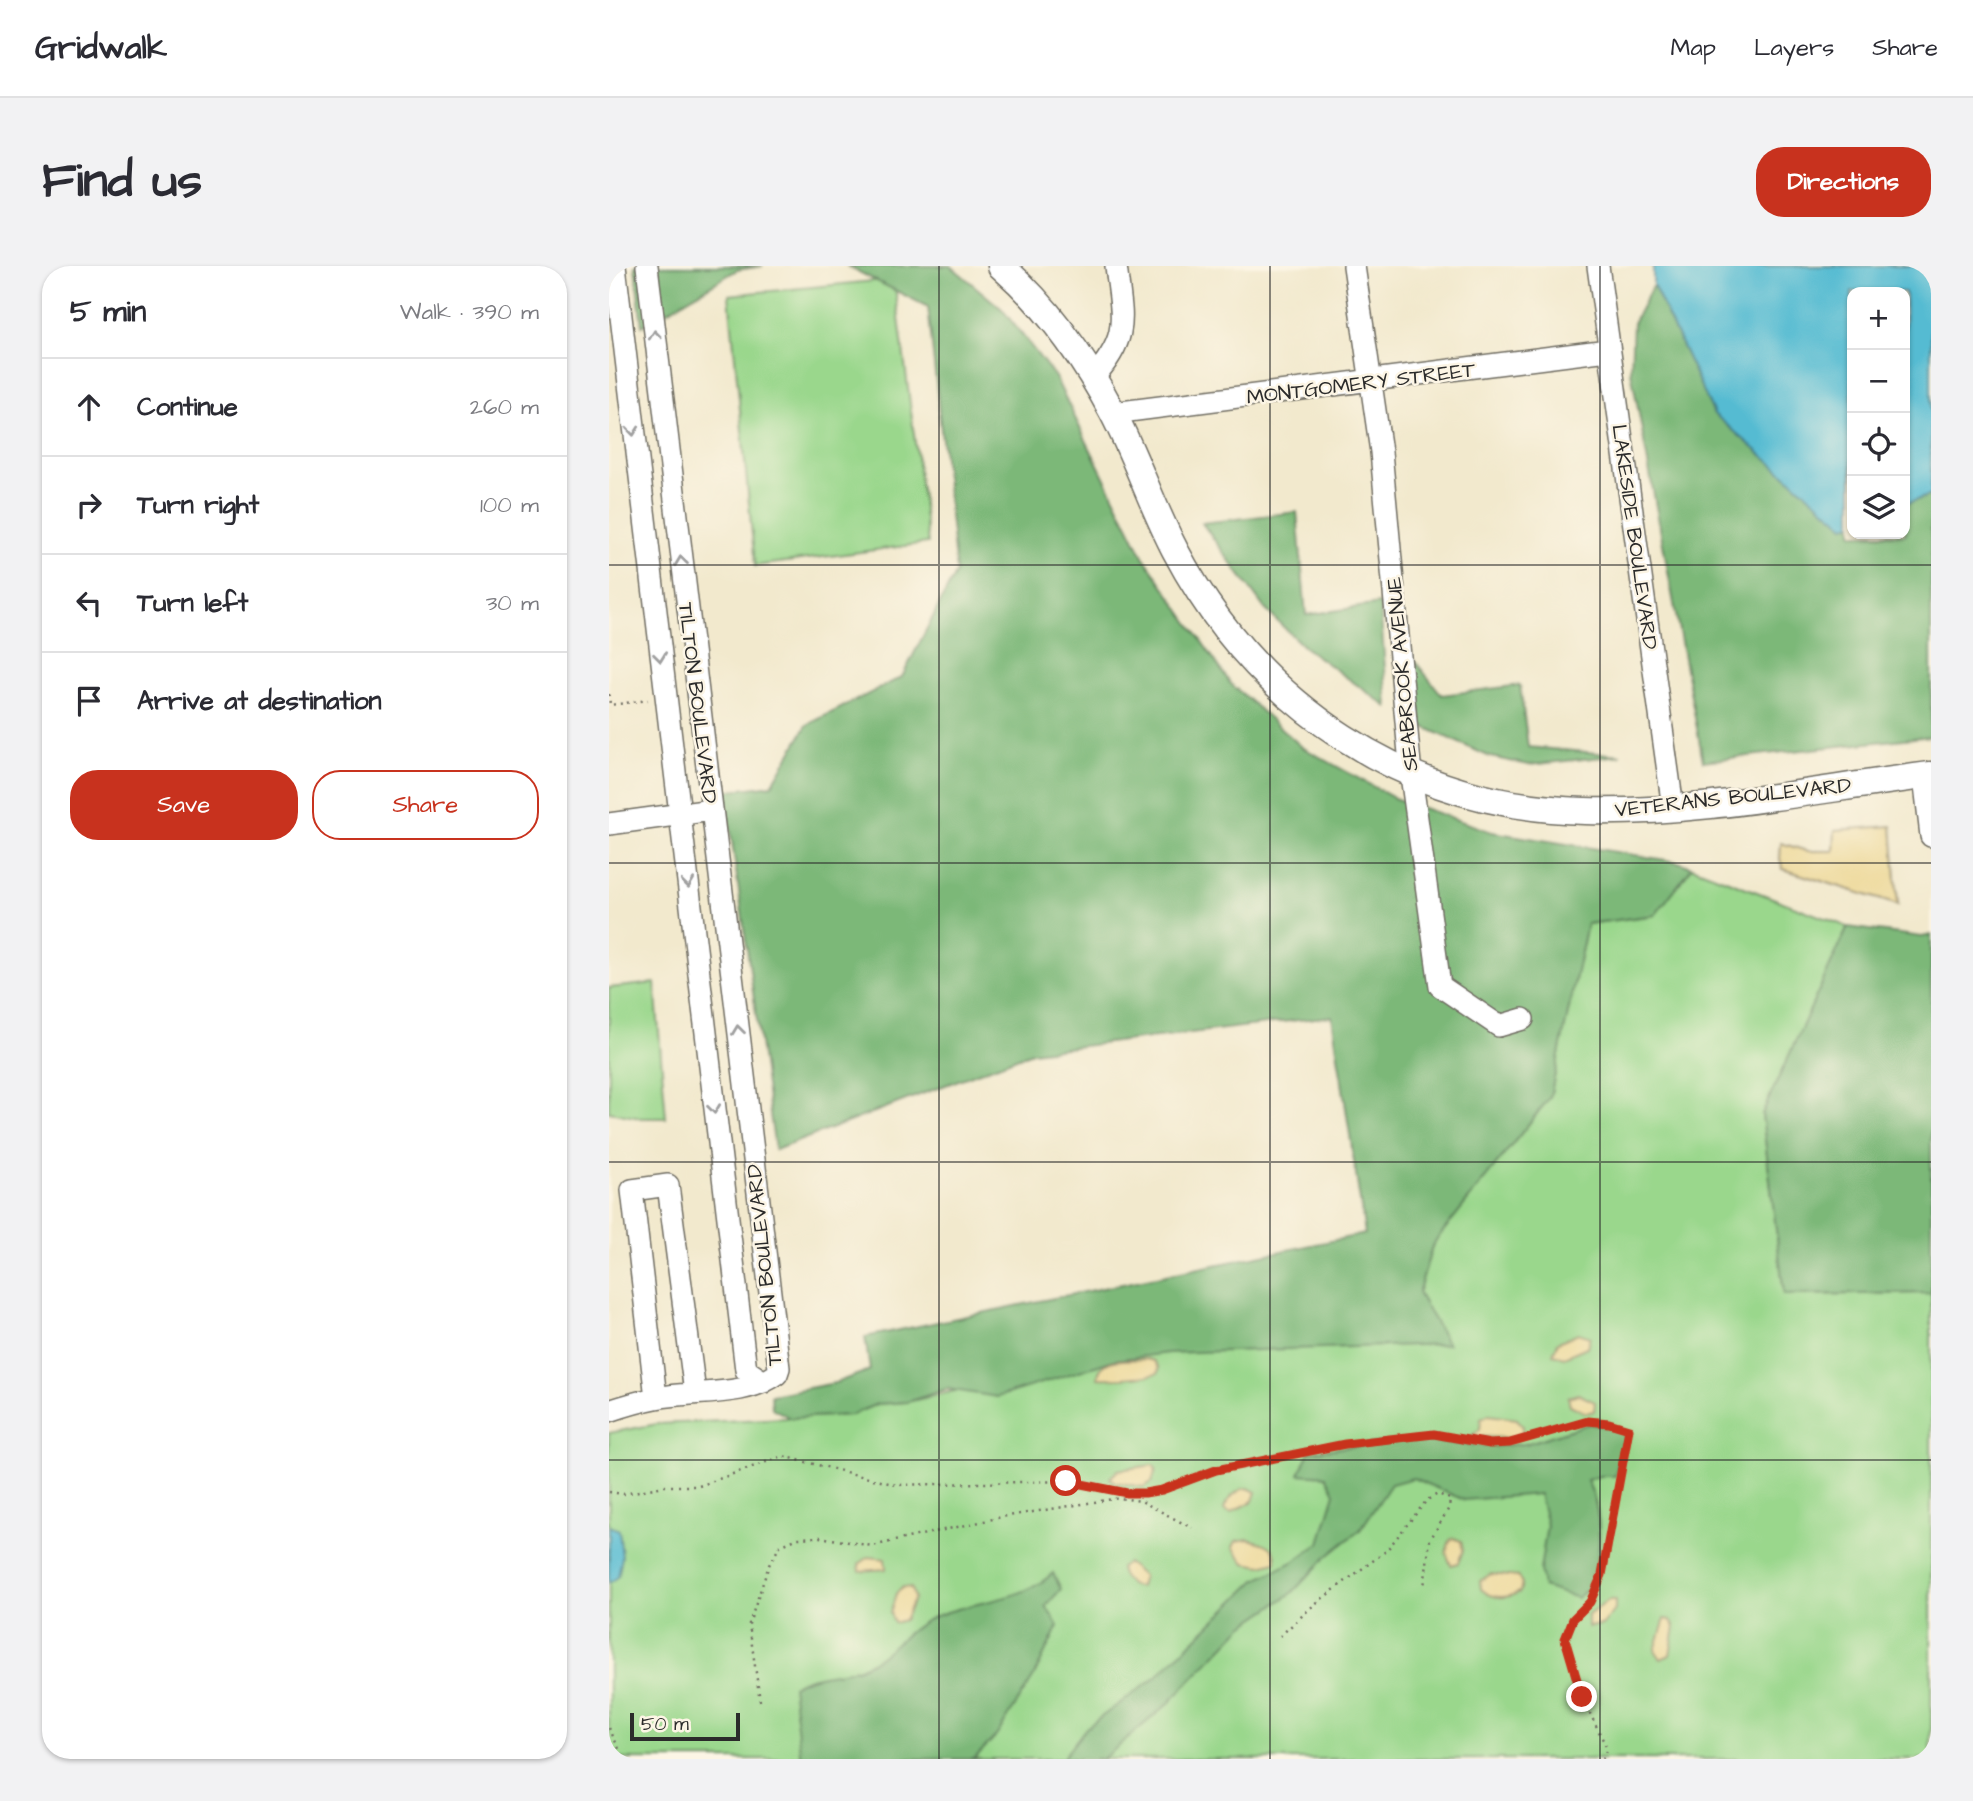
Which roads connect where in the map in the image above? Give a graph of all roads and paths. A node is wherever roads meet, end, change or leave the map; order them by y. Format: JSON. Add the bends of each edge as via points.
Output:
{"nodes":[{"id":1,"x":615,"y":266,"type":"edge"},
{"id":2,"x":647,"y":266,"type":"edge"},
{"id":3,"x":1001,"y":266,"type":"edge"},
{"id":4,"x":1116,"y":266,"type":"edge"},
{"id":5,"x":1354,"y":266,"type":"edge"},
{"id":6,"x":1598,"y":266,"type":"edge"},
{"id":7,"x":1608,"y":350,"type":"junction"},
{"id":8,"x":1093,"y":379,"type":"junction"},
{"id":9,"x":1369,"y":380,"type":"junction"},
{"id":10,"x":1113,"y":414,"type":"junction"},
{"id":11,"x":609,"y":694,"type":"edge"},
{"id":12,"x":665,"y":697,"type":"junction"},
{"id":13,"x":1411,"y":775,"type":"junction"},
{"id":14,"x":1927,"y":775,"type":"edge"},
{"id":15,"x":1673,"y":808,"type":"junction"},
{"id":16,"x":712,"y":810,"type":"junction"},
{"id":17,"x":680,"y":815,"type":"junction"},
{"id":18,"x":609,"y":824,"type":"edge"},
{"id":19,"x":1931,"y":836,"type":"edge"},
{"id":20,"x":1523,"y":1019,"type":"dead end"},
{"id":21,"x":764,"y":1382,"type":"junction"},
{"id":22,"x":695,"y":1393,"type":"junction"},
{"id":23,"x":656,"y":1398,"type":"junction"},
{"id":24,"x":609,"y":1411,"type":"edge"},
{"id":25,"x":609,"y":1492,"type":"edge"},
{"id":26,"x":1192,"y":1528,"type":"dead end"},
{"id":27,"x":1424,"y":1587,"type":"dead end"},
{"id":28,"x":1280,"y":1636,"type":"dead end"},
{"id":29,"x":760,"y":1700,"type":"dead end"},
{"id":30,"x":609,"y":1728,"type":"edge"},
{"id":31,"x":624,"y":1759,"type":"edge"},
{"id":32,"x":1602,"y":1759,"type":"edge"}],
"edges":[{"from":1,"to":12,"type":"street","name":"TILTON BOULEVARD","one_way":true},
{"from":16,"to":2,"type":"street","name":"TILTON BOULEVARD","one_way":true},
{"from":3,"to":8,"type":"main road","name":"VETERANS BOULEVARD","via":[[1069,340]]},
{"from":4,"to":8,"type":"street","via":[[1121,336]]},
{"from":5,"to":9,"type":"street","name":"SEABROOK AVENUE"},
{"from":6,"to":7,"type":"street","name":"LAKESIDE BOULEVARD"},
{"from":7,"to":9,"type":"street","name":"MONTGOMERY STREET"},
{"from":7,"to":15,"type":"street","name":"LAKESIDE BOULEVARD"},
{"from":8,"to":10,"type":"main road","name":"VETERANS BOULEVARD"},
{"from":9,"to":10,"type":"street","name":"MONTGOMERY STREET"},
{"from":9,"to":13,"type":"street","name":"SEABROOK AVENUE","via":[[1381,452]]},
{"from":10,"to":13,"type":"main road","name":"VETERANS BOULEVARD","via":[[1175,551],[1237,641],[1282,692],[1331,731]]},
{"from":11,"to":12,"type":"path","via":[[610,705]]},
{"from":12,"to":17,"type":"street","name":"TILTON BOULEVARD"},
{"from":13,"to":15,"type":"main road","name":"VETERANS BOULEVARD","via":[[1499,802],[1584,811]]},
{"from":13,"to":20,"type":"street","name":"SEABROOK AVENUE","via":[[1440,986],[1499,1026]]},
{"from":14,"to":15,"type":"main road","name":"VETERANS BOULEVARD"},
{"from":14,"to":19,"type":"street"},
{"from":16,"to":17,"type":"street"},
{"from":21,"to":16,"type":"street","name":"TILTON BOULEVARD","one_way":true,"via":[[779,1368]]},
{"from":17,"to":18,"type":"street"},
{"from":17,"to":21,"type":"street","name":"TILTON BOULEVARD","one_way":true,"via":[[747,1370]]},
{"from":21,"to":22,"type":"street"},
{"from":22,"to":23,"type":"street"},
{"from":22,"to":23,"type":"street","via":[[668,1185],[632,1190]]},
{"from":23,"to":24,"type":"street"},
{"from":25,"to":32,"type":"path","via":[[699,1486],[783,1455],[896,1485],[1066,1481],[1145,1493],[1216,1470],[1345,1444],[1434,1434],[1510,1443],[1588,1421],[1609,1423],[1629,1429],[1602,1575],[1565,1639],[1582,1697],[1605,1744]]},
{"from":26,"to":29,"type":"path","via":[[1140,1501],[1119,1498],[1002,1517],[872,1546],[820,1537],[789,1542],[780,1546],[769,1565],[749,1624]]},
{"from":27,"to":28,"type":"path","via":[[1430,1540],[1449,1508],[1450,1499],[1439,1494],[1427,1500],[1386,1551]]},
{"from":30,"to":31,"type":"path"}]}
